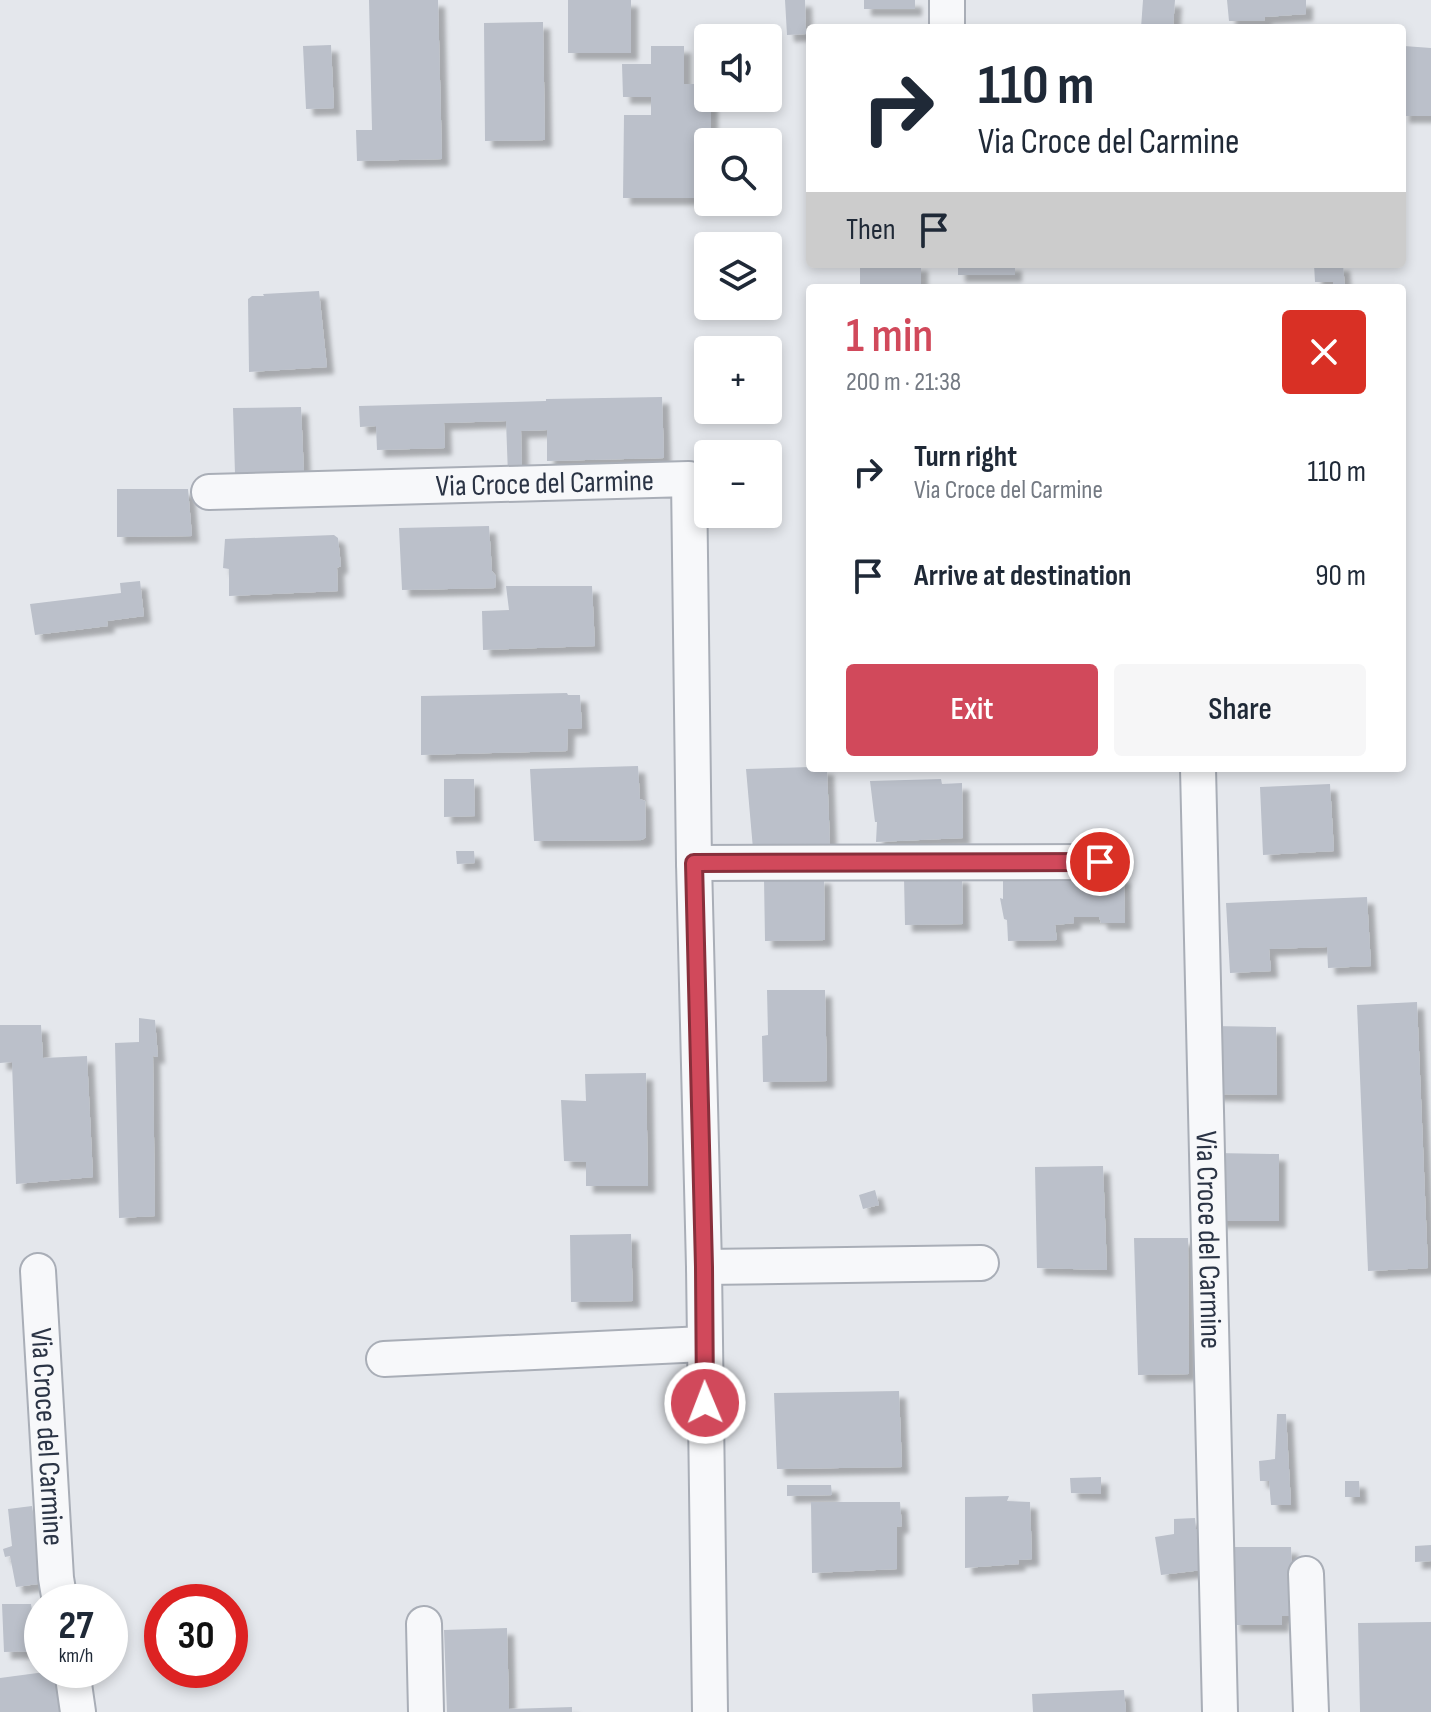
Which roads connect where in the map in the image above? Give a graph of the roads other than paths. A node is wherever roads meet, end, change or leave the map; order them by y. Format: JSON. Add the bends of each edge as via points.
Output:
{"nodes":[{"id":1,"x":947,"y":0,"type":"edge"},
{"id":2,"x":947,"y":24,"type":"edge"},
{"id":3,"x":209,"y":492,"type":"dead end"},
{"id":4,"x":1198,"y":772,"type":"edge"},
{"id":5,"x":1100,"y":862,"type":"dead end"},
{"id":6,"x":694,"y":863,"type":"junction"},
{"id":7,"x":981,"y":1263,"type":"dead end"},
{"id":8,"x":704,"y":1267,"type":"junction"},
{"id":9,"x":38,"y":1271,"type":"dead end"},
{"id":10,"x":704,"y":1344,"type":"junction"},
{"id":11,"x":384,"y":1359,"type":"dead end"},
{"id":12,"x":1306,"y":1574,"type":"dead end"},
{"id":13,"x":58,"y":1584,"type":"edge"},
{"id":14,"x":424,"y":1624,"type":"dead end"},
{"id":15,"x":75,"y":1688,"type":"edge"},
{"id":16,"x":78,"y":1712,"type":"edge"},
{"id":17,"x":426,"y":1712,"type":"edge"},
{"id":18,"x":710,"y":1712,"type":"edge"},
{"id":19,"x":1220,"y":1712,"type":"edge"},
{"id":20,"x":1311,"y":1712,"type":"edge"}],
"edges":[{"from":1,"to":2,"type":"street"},
{"from":3,"to":6,"type":"street","name":"Via Croce del Carmine","via":[[689,479]]},
{"from":4,"to":19,"type":"street","name":"Via Croce del Carmine"},
{"from":5,"to":6,"type":"street"},
{"from":6,"to":8,"type":"street","name":"Via Croce del Carmine"},
{"from":7,"to":8,"type":"street"},
{"from":8,"to":10,"type":"street","name":"Via Croce del Carmine"},
{"from":9,"to":13,"type":"street","name":"Via Croce del Carmine"},
{"from":10,"to":11,"type":"street"},
{"from":10,"to":18,"type":"street","name":"Via Croce del Carmine"},
{"from":12,"to":20,"type":"street"},
{"from":14,"to":17,"type":"street"},
{"from":15,"to":16,"type":"street"}]}
